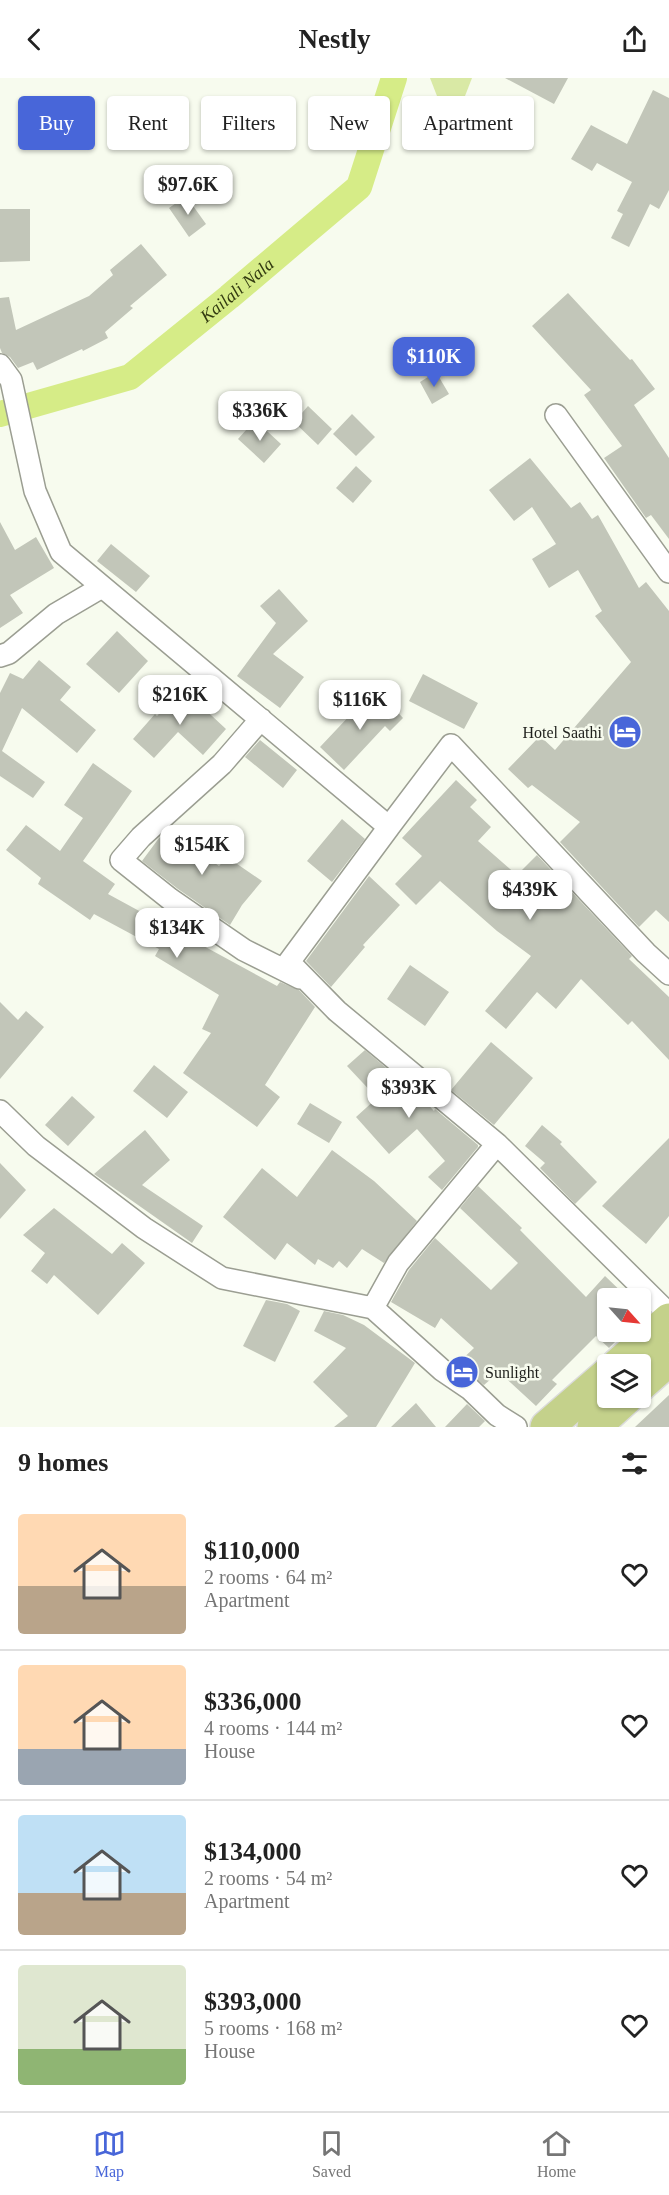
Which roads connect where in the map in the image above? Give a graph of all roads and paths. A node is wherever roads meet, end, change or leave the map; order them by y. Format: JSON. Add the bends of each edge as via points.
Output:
{"nodes":[{"id":1,"x":6,"y":373,"type":"edge"},
{"id":2,"x":556,"y":415,"type":"dead end"},
{"id":3,"x":669,"y":572,"type":"edge"},
{"id":4,"x":102,"y":587,"type":"junction"},
{"id":5,"x":0,"y":656,"type":"edge"},
{"id":6,"x":261,"y":719,"type":"junction"},
{"id":7,"x":389,"y":827,"type":"junction"},
{"id":8,"x":669,"y":974,"type":"edge"},
{"id":9,"x":311,"y":984,"type":"junction"},
{"id":10,"x":0,"y":1111,"type":"edge"},
{"id":11,"x":497,"y":1144,"type":"junction"},
{"id":12,"x":373,"y":1308,"type":"junction"},
{"id":13,"x":669,"y":1314,"type":"edge"},
{"id":14,"x":669,"y":1320,"type":"edge"},
{"id":15,"x":630,"y":1354,"type":"edge"},
{"id":16,"x":669,"y":1359,"type":"edge"},
{"id":17,"x":651,"y":1375,"type":"edge"},
{"id":18,"x":597,"y":1398,"type":"edge"},
{"id":19,"x":608,"y":1408,"type":"edge"},
{"id":20,"x":587,"y":1420,"type":"edge"},
{"id":21,"x":516,"y":1427,"type":"edge"},
{"id":22,"x":547,"y":1427,"type":"edge"}],
"edges":[{"from":1,"to":4,"type":"street","via":[[35,491],[61,552]]},
{"from":2,"to":3,"type":"street"},
{"from":4,"to":5,"type":"street","via":[[56,614]]},
{"from":4,"to":6,"type":"street"},
{"from":6,"to":7,"type":"street"},
{"from":6,"to":9,"type":"street","via":[[222,764],[121,860],[244,950]]},
{"from":7,"to":8,"type":"street","via":[[451,745]]},
{"from":7,"to":9,"type":"street","via":[[289,962]]},
{"from":9,"to":11,"type":"street","via":[[337,1011]]},
{"from":10,"to":12,"type":"street","via":[[36,1146],[144,1228],[222,1278]]},
{"from":11,"to":12,"type":"street","via":[[398,1263]]},
{"from":11,"to":13,"type":"street"},
{"from":12,"to":21,"type":"street","via":[[442,1370]]},
{"from":14,"to":15,"type":"main road"},
{"from":16,"to":17,"type":"main road"},
{"from":18,"to":20,"type":"main road"},
{"from":19,"to":20,"type":"main road"},
{"from":20,"to":22,"type":"main road"}]}
